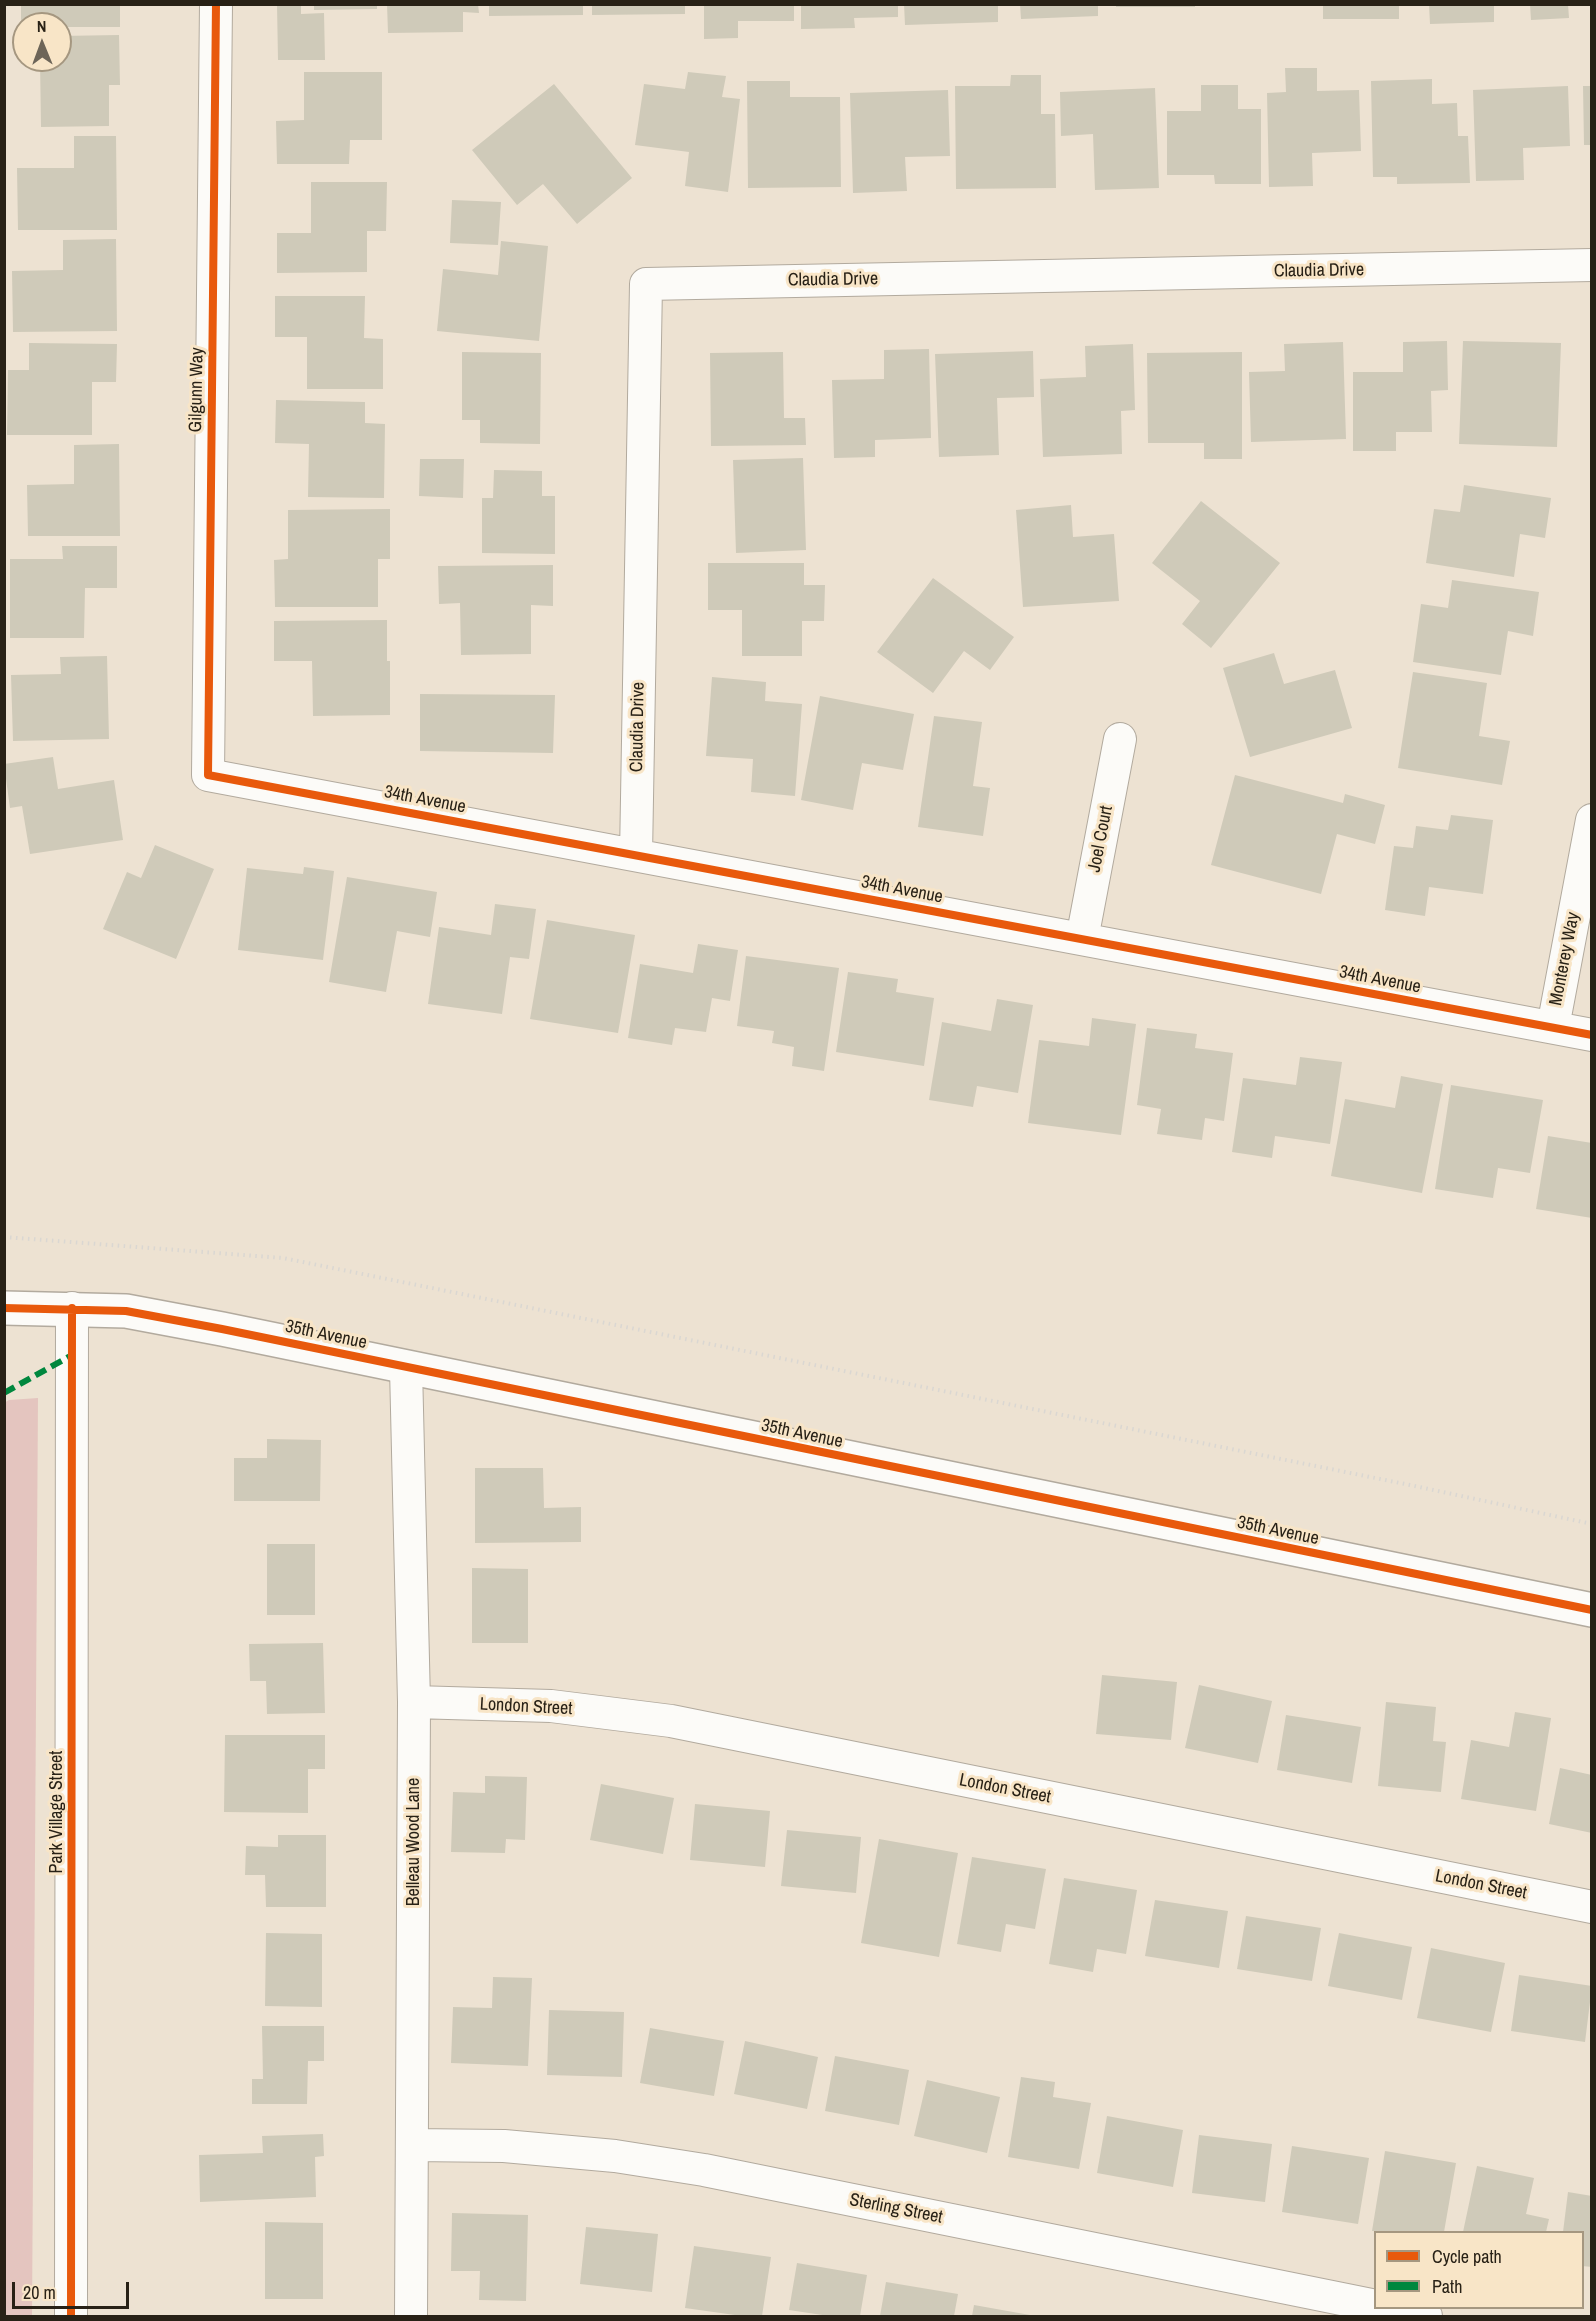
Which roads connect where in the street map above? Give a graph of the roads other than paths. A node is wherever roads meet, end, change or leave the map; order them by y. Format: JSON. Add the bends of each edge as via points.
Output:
{"nodes":[{"id":1,"x":216,"y":4,"type":"edge"},
{"id":2,"x":1592,"y":265,"type":"edge"},
{"id":3,"x":1120,"y":739,"type":"dead end"},
{"id":4,"x":208,"y":775,"type":"joint"},
{"id":5,"x":1592,"y":820,"type":"edge"},
{"id":6,"x":636,"y":855,"type":"junction"},
{"id":7,"x":1082,"y":939,"type":"junction"},
{"id":8,"x":1553,"y":1027,"type":"junction"},
{"id":9,"x":1592,"y":1035,"type":"edge"},
{"id":10,"x":4,"y":1308,"type":"edge"},
{"id":11,"x":72,"y":1308,"type":"junction"},
{"id":12,"x":406,"y":1368,"type":"junction"},
{"id":13,"x":1592,"y":1610,"type":"edge"},
{"id":14,"x":414,"y":1702,"type":"junction"},
{"id":15,"x":1592,"y":1907,"type":"edge"},
{"id":16,"x":412,"y":2145,"type":"junction"},
{"id":17,"x":1374,"y":2306,"type":"edge"},
{"id":18,"x":1391,"y":2309,"type":"edge"},
{"id":19,"x":71,"y":2316,"type":"edge"},
{"id":20,"x":411,"y":2316,"type":"edge"},
{"id":21,"x":1426,"y":2316,"type":"edge"}],
"edges":[{"from":1,"to":4,"type":"street","name":"Gilgunn Way"},
{"from":2,"to":6,"type":"street","name":"Claudia Drive","via":[[646,284]]},
{"from":3,"to":7,"type":"street","name":"Joel Court"},
{"from":4,"to":6,"type":"street","name":"34th Avenue"},
{"from":5,"to":8,"type":"street","name":"Monterey Way"},
{"from":6,"to":7,"type":"street","name":"34th Avenue"},
{"from":7,"to":8,"type":"street","name":"34th Avenue"},
{"from":8,"to":9,"type":"street","name":"34th Avenue"},
{"from":10,"to":11,"type":"street","name":"35th Avenue"},
{"from":11,"to":12,"type":"street","name":"35th Avenue","via":[[126,1311]]},
{"from":11,"to":19,"type":"street","name":"Park Village Street"},
{"from":12,"to":13,"type":"street","name":"35th Avenue"},
{"from":12,"to":14,"type":"street","name":"Belleau Wood Lane"},
{"from":14,"to":15,"type":"street","name":"London Street","via":[[551,1707],[671,1721]]},
{"from":14,"to":16,"type":"street","name":"Belleau Wood Lane"},
{"from":16,"to":17,"type":"street","name":"Sterling Street","via":[[504,2146],[615,2156],[682,2167]]},
{"from":16,"to":20,"type":"street","name":"Belleau Wood Lane"},
{"from":18,"to":21,"type":"street"}]}
